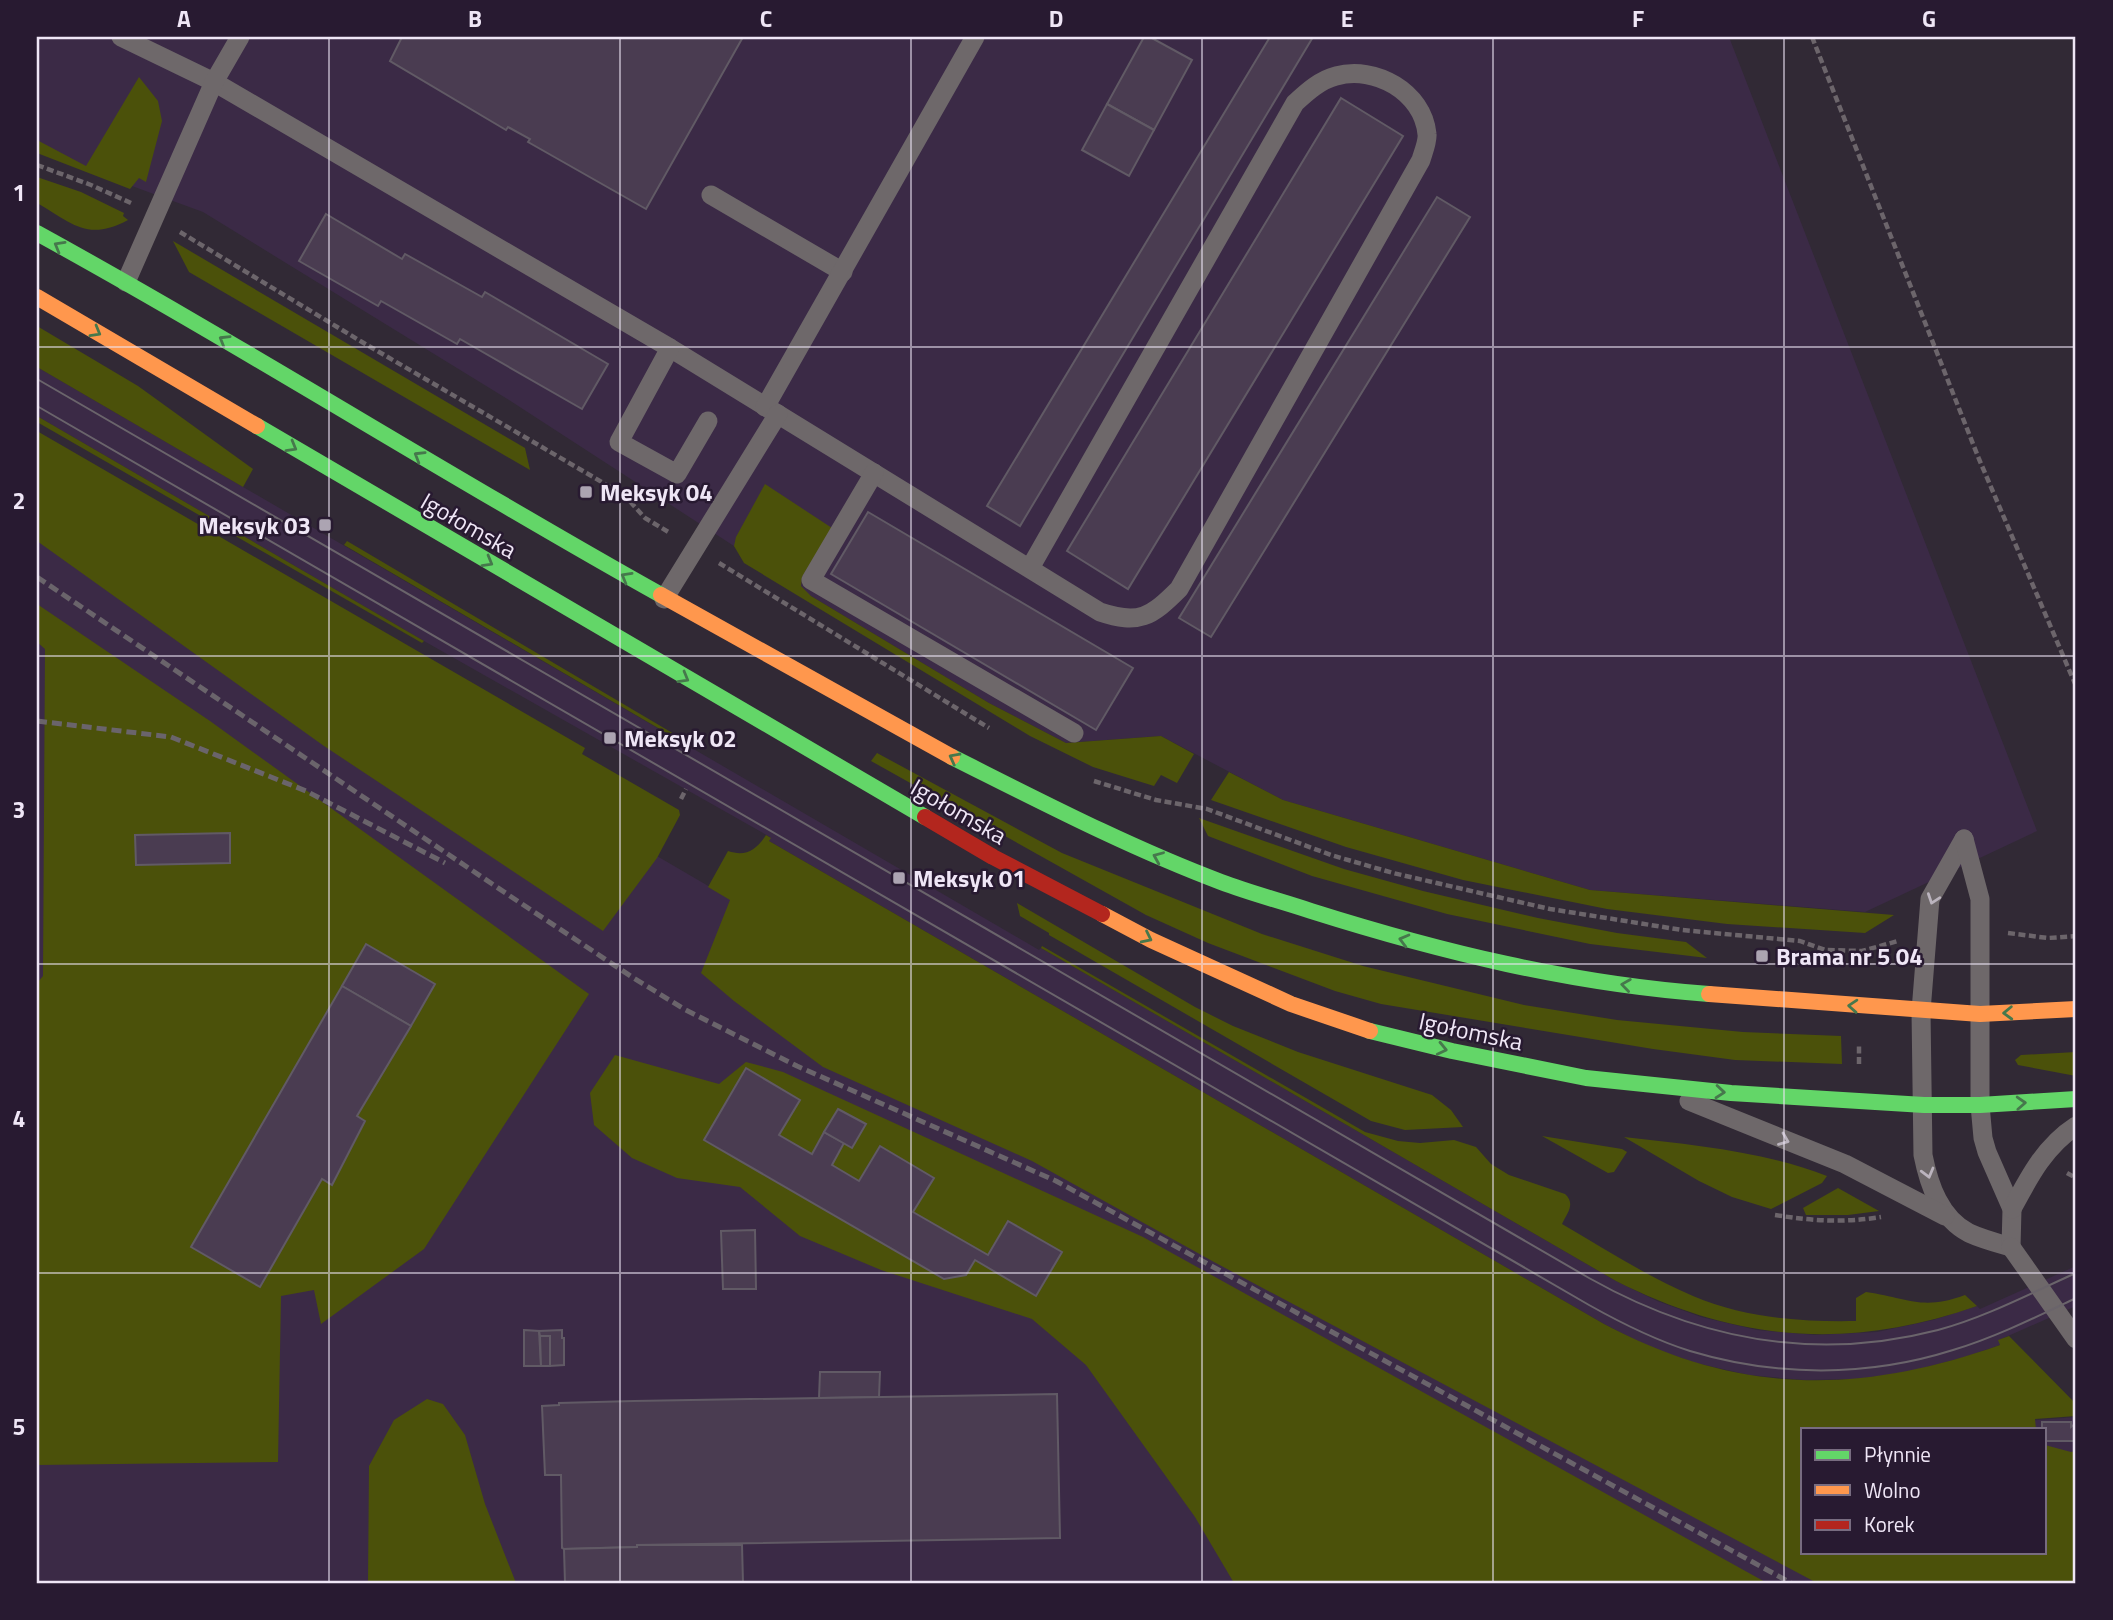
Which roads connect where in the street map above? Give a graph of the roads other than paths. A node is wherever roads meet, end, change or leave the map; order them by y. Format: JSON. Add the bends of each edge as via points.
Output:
{"nodes":[{"id":1,"x":121,"y":37,"type":"edge"},
{"id":2,"x":240,"y":37,"type":"edge"},
{"id":3,"x":975,"y":37,"type":"edge"},
{"id":4,"x":214,"y":82,"type":"junction"},
{"id":5,"x":711,"y":195,"type":"dead end"},
{"id":6,"x":37,"y":233,"type":"edge"},
{"id":7,"x":844,"y":272,"type":"junction"},
{"id":8,"x":126,"y":282,"type":"junction"},
{"id":9,"x":37,"y":297,"type":"edge"},
{"id":10,"x":670,"y":348,"type":"junction"},
{"id":11,"x":772,"y":411,"type":"junction"},
{"id":12,"x":708,"y":421,"type":"dead end"},
{"id":13,"x":874,"y":473,"type":"junction"},
{"id":14,"x":1030,"y":568,"type":"junction"},
{"id":15,"x":664,"y":598,"type":"junction"},
{"id":16,"x":1074,"y":733,"type":"dead end"},
{"id":17,"x":2076,"y":1009,"type":"edge"},
{"id":18,"x":1921,"y":1011,"type":"junction"},
{"id":19,"x":1980,"y":1014,"type":"junction"},
{"id":20,"x":1653,"y":1086,"type":"junction"},
{"id":21,"x":2076,"y":1098,"type":"edge"},
{"id":22,"x":1924,"y":1105,"type":"junction"},
{"id":23,"x":1980,"y":1105,"type":"junction"},
{"id":24,"x":2076,"y":1126,"type":"edge"},
{"id":25,"x":2012,"y":1209,"type":"junction"},
{"id":26,"x":1950,"y":1218,"type":"junction"},
{"id":27,"x":2011,"y":1247,"type":"junction"},
{"id":28,"x":2076,"y":1339,"type":"edge"}],
"edges":[{"from":1,"to":4,"type":"lane"},
{"from":2,"to":4,"type":"lane"},
{"from":3,"to":7,"type":"lane"},
{"from":4,"to":8,"type":"lane"},
{"from":4,"to":10,"type":"lane"},
{"from":5,"to":7,"type":"lane"},
{"from":8,"to":6,"type":"main road","name":"Igołomska","one_way":true},
{"from":7,"to":11,"type":"lane"},
{"from":15,"to":8,"type":"main road","name":"Igołomska","one_way":true},
{"from":9,"to":20,"type":"main road","name":"Igołomska","one_way":true,"via":[[956,837],[1151,940],[1291,1004],[1375,1033],[1538,1069]]},
{"from":10,"to":11,"type":"lane"},
{"from":10,"to":12,"type":"lane","via":[[619,442],[677,474]]},
{"from":11,"to":13,"type":"lane"},
{"from":11,"to":15,"type":"lane"},
{"from":13,"to":14,"type":"lane"},
{"from":13,"to":16,"type":"lane","via":[[811,580]]},
{"from":14,"to":14,"type":"lane","via":[[1295,103],[1337,76],[1362,74],[1390,81],[1418,104],[1428,135],[1421,160],[1179,589],[1161,607],[1121,619],[1100,612]]},
{"from":18,"to":15,"type":"main road","name":"Igołomska","one_way":true,"via":[[1679,992],[1565,976],[1482,960],[1316,914],[1222,883],[1077,820],[950,756]]},
{"from":17,"to":19,"type":"main road","name":"Igołomska","one_way":true},
{"from":18,"to":19,"type":"main road","name":"Igołomska"},
{"from":19,"to":18,"type":"lane","one_way":true,"via":[[1980,899],[1964,839],[1930,899]]},
{"from":18,"to":22,"type":"lane"},
{"from":19,"to":23,"type":"lane"},
{"from":20,"to":22,"type":"main road","name":"Igołomska","one_way":true},
{"from":20,"to":26,"type":"lane","one_way":true,"via":[[1845,1164]]},
{"from":23,"to":21,"type":"main road","name":"Igołomska","one_way":true},
{"from":22,"to":23,"type":"main road","name":"Igołomska"},
{"from":22,"to":26,"type":"lane","one_way":true,"via":[[1927,1175]]},
{"from":23,"to":25,"type":"lane","via":[[1987,1153]]},
{"from":24,"to":25,"type":"lane","via":[[2032,1171]]},
{"from":25,"to":27,"type":"lane"},
{"from":26,"to":27,"type":"lane","via":[[1968,1233]]},
{"from":27,"to":28,"type":"lane"}]}
